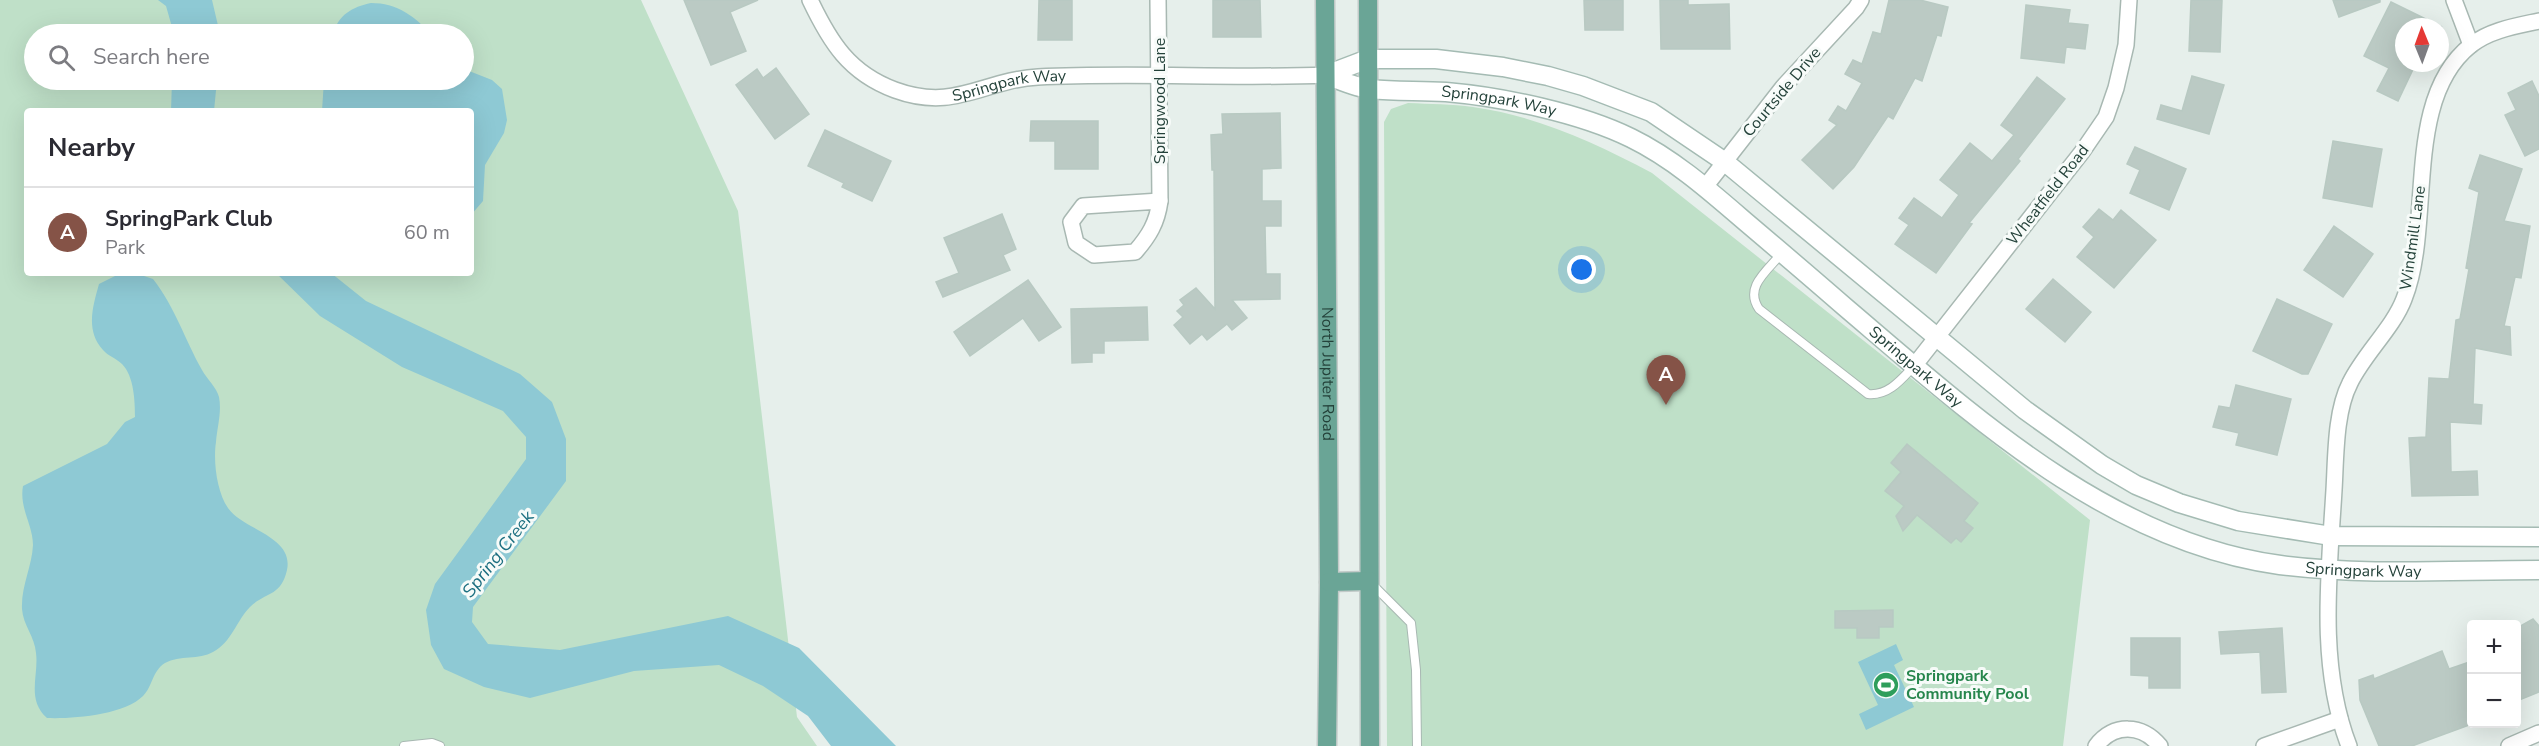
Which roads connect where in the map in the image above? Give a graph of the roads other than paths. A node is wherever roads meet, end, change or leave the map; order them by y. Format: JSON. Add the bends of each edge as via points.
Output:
{"nodes":[{"id":1,"x":810,"y":0,"type":"edge"},
{"id":2,"x":1158,"y":0,"type":"edge"},
{"id":3,"x":1325,"y":0,"type":"edge"},
{"id":4,"x":1368,"y":0,"type":"edge"},
{"id":5,"x":1861,"y":0,"type":"edge"},
{"id":6,"x":2129,"y":0,"type":"edge"},
{"id":7,"x":2454,"y":0,"type":"edge"},
{"id":8,"x":2539,"y":21,"type":"edge"},
{"id":9,"x":2471,"y":45,"type":"junction"},
{"id":10,"x":1368,"y":59,"type":"junction"},
{"id":11,"x":1326,"y":75,"type":"junction"},
{"id":12,"x":1161,"y":76,"type":"junction"},
{"id":13,"x":1368,"y":89,"type":"junction"},
{"id":14,"x":1725,"y":162,"type":"junction"},
{"id":15,"x":1705,"y":187,"type":"junction"},
{"id":16,"x":1160,"y":201,"type":"junction"},
{"id":17,"x":1782,"y":253,"type":"junction"},
{"id":18,"x":1936,"y":338,"type":"junction"},
{"id":19,"x":1914,"y":366,"type":"junction"},
{"id":20,"x":2331,"y":536,"type":"junction"},
{"id":21,"x":2539,"y":537,"type":"edge"},
{"id":22,"x":2329,"y":569,"type":"junction"},
{"id":23,"x":2539,"y":570,"type":"edge"},
{"id":24,"x":1329,"y":582,"type":"junction"},
{"id":25,"x":1369,"y":582,"type":"junction"},
{"id":26,"x":2340,"y":719,"type":"junction"},
{"id":27,"x":2539,"y":733,"type":"edge"},
{"id":28,"x":404,"y":746,"type":"edge"},
{"id":29,"x":441,"y":746,"type":"edge"},
{"id":30,"x":1327,"y":746,"type":"edge"},
{"id":31,"x":1370,"y":746,"type":"edge"},
{"id":32,"x":1417,"y":746,"type":"edge"},
{"id":33,"x":2096,"y":746,"type":"edge"},
{"id":34,"x":2160,"y":746,"type":"edge"},
{"id":35,"x":2264,"y":746,"type":"edge"},
{"id":36,"x":2349,"y":746,"type":"edge"},
{"id":37,"x":2509,"y":746,"type":"edge"}],
"edges":[{"from":1,"to":12,"type":"street","name":"Springpark Way","via":[[830,39],[867,78],[926,98],[967,95],[1034,77]]},
{"from":2,"to":12,"type":"street","name":"Springwood Lane"},
{"from":3,"to":11,"type":"main road","name":"North Jupiter Road"},
{"from":4,"to":10,"type":"main road"},
{"from":5,"to":14,"type":"street","name":"Courtside Drive","via":[[1783,87]]},
{"from":6,"to":18,"type":"street","name":"Wheatfield Road","via":[[2126,45],[2106,117]]},
{"from":7,"to":9,"type":"street"},
{"from":8,"to":9,"type":"street","name":"Windmill Lane","via":[[2504,29]]},
{"from":9,"to":20,"type":"street","name":"Windmill Lane","via":[[2448,71],[2433,106],[2414,254],[2404,299],[2349,384],[2338,431]]},
{"from":10,"to":11,"type":"street","name":"Springpark Way"},
{"from":10,"to":13,"type":"main road"},
{"from":10,"to":14,"type":"street","name":"Springpark Way","via":[[1436,59],[1503,67],[1583,86],[1651,112]]},
{"from":11,"to":12,"type":"street","name":"Springpark Way"},
{"from":11,"to":13,"type":"street","name":"Springpark Way"},
{"from":11,"to":24,"type":"main road","name":"North Jupiter Road"},
{"from":12,"to":16,"type":"street","name":"Springwood Lane"},
{"from":13,"to":15,"type":"street","name":"Springpark Way","via":[[1486,97],[1568,116],[1630,138]]},
{"from":13,"to":25,"type":"main road"},
{"from":14,"to":15,"type":"street","name":"Courtside Drive"},
{"from":14,"to":18,"type":"street","name":"Springpark Way"},
{"from":15,"to":17,"type":"street","name":"Springpark Way"},
{"from":16,"to":16,"type":"street","name":"Springwood Lane","via":[[1149,237],[1135,252],[1094,255],[1076,243],[1071,222],[1083,206]]},
{"from":17,"to":19,"type":"street","name":"Springpark Way"},
{"from":17,"to":19,"type":"lane","via":[[1753,287],[1753,299],[1759,309],[1868,394],[1887,391]]},
{"from":18,"to":19,"type":"street","name":"Wheatfield Road"},
{"from":18,"to":20,"type":"street","name":"Springpark Way","via":[[2025,410],[2136,485],[2238,521]]},
{"from":19,"to":22,"type":"street","name":"Springpark Way","via":[[2052,470],[2133,520],[2180,540],[2231,555]]},
{"from":20,"to":21,"type":"street","name":"Springpark Way"},
{"from":20,"to":22,"type":"street","name":"Windmill Lane"},
{"from":22,"to":23,"type":"street","name":"Springpark Way"},
{"from":22,"to":26,"type":"street","name":"Windmill Lane","via":[[2330,669]]},
{"from":24,"to":25,"type":"main road"},
{"from":24,"to":30,"type":"main road","name":"North Jupiter Road"},
{"from":25,"to":31,"type":"main road"},
{"from":25,"to":32,"type":"lane","via":[[1412,623]]},
{"from":26,"to":35,"type":"street"},
{"from":26,"to":36,"type":"street","name":"Windmill Lane"},
{"from":27,"to":37,"type":"street"},
{"from":28,"to":29,"type":"lane"},
{"from":33,"to":34,"type":"street","via":[[2110,732],[2128,728],[2146,732]]}]}
